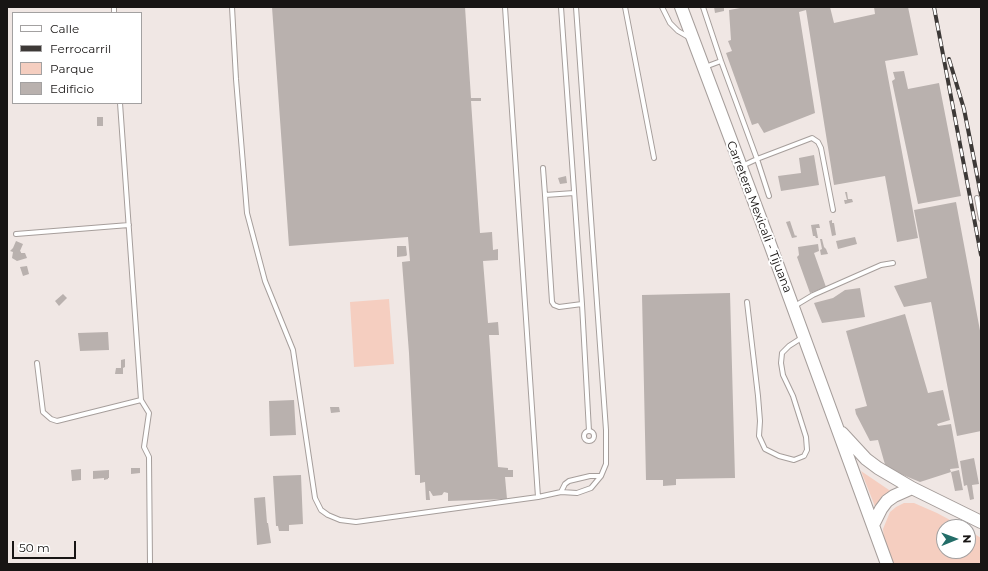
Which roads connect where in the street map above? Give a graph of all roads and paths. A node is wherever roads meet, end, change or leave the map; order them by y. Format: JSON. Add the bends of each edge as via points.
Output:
{"nodes":[{"id":1,"x":232,"y":7,"type":"edge"},
{"id":2,"x":505,"y":7,"type":"edge"},
{"id":3,"x":561,"y":7,"type":"edge"},
{"id":4,"x":576,"y":7,"type":"edge"},
{"id":5,"x":625,"y":7,"type":"edge"},
{"id":6,"x":662,"y":7,"type":"edge"},
{"id":7,"x":681,"y":7,"type":"edge"},
{"id":8,"x":703,"y":7,"type":"edge"},
{"id":9,"x":692,"y":39,"type":"junction"},
{"id":10,"x":721,"y":61,"type":"junction"},
{"id":11,"x":703,"y":68,"type":"junction"},
{"id":12,"x":120,"y":104,"type":"edge"},
{"id":13,"x":654,"y":158,"type":"dead end"},
{"id":14,"x":757,"y":159,"type":"junction"},
{"id":15,"x":741,"y":167,"type":"junction"},
{"id":16,"x":543,"y":168,"type":"dead end"},
{"id":17,"x":574,"y":193,"type":"junction"},
{"id":18,"x":545,"y":195,"type":"junction"},
{"id":19,"x":769,"y":196,"type":"dead end"},
{"id":20,"x":977,"y":198,"type":"dead end"},
{"id":21,"x":833,"y":210,"type":"dead end"},
{"id":22,"x":981,"y":219,"type":"edge"},
{"id":23,"x":129,"y":225,"type":"junction"},
{"id":24,"x":16,"y":234,"type":"dead end"},
{"id":25,"x":893,"y":263,"type":"dead end"},
{"id":26,"x":747,"y":302,"type":"dead end"},
{"id":27,"x":582,"y":304,"type":"junction"},
{"id":28,"x":793,"y":307,"type":"junction"},
{"id":29,"x":804,"y":337,"type":"junction"},
{"id":30,"x":37,"y":363,"type":"dead end"},
{"id":31,"x":141,"y":400,"type":"junction"},
{"id":32,"x":837,"y":427,"type":"junction"},
{"id":33,"x":589,"y":431,"type":"dead end"},
{"id":34,"x":602,"y":476,"type":"junction"},
{"id":35,"x":912,"y":488,"type":"junction"},
{"id":36,"x":561,"y":492,"type":"junction"},
{"id":37,"x":538,"y":497,"type":"junction"},
{"id":38,"x":981,"y":522,"type":"edge"},
{"id":39,"x":874,"y":525,"type":"junction"},
{"id":40,"x":150,"y":564,"type":"edge"},
{"id":41,"x":887,"y":564,"type":"edge"}],
"edges":[{"from":1,"to":37,"type":"lane","via":[[247,213],[265,281],[293,350],[315,498],[320,510],[340,520],[356,522]]},
{"from":2,"to":37,"type":"lane"},
{"from":3,"to":17,"type":"lane"},
{"from":4,"to":34,"type":"lane","via":[[606,430],[606,464]]},
{"from":5,"to":13,"type":"lane"},
{"from":6,"to":9,"type":"lane","via":[[670,23]]},
{"from":7,"to":9,"type":"main road","name":"Carretera Mexicali - Tijuana"},
{"from":8,"to":10,"type":"lane"},
{"from":9,"to":11,"type":"main road","name":"Carretera Mexicali - Tijuana"},
{"from":10,"to":11,"type":"lane"},
{"from":10,"to":14,"type":"lane"},
{"from":11,"to":15,"type":"main road","name":"Carretera Mexicali - Tijuana"},
{"from":12,"to":23,"type":"lane"},
{"from":14,"to":15,"type":"lane"},
{"from":14,"to":19,"type":"lane"},
{"from":14,"to":21,"type":"lane","via":[[812,138],[818,142]]},
{"from":15,"to":28,"type":"main road","name":"Carretera Mexicali - Tijuana"},
{"from":16,"to":18,"type":"lane"},
{"from":17,"to":18,"type":"lane"},
{"from":17,"to":27,"type":"lane"},
{"from":18,"to":27,"type":"lane","via":[[552,302],[559,307]]},
{"from":20,"to":22,"type":"lane"},
{"from":23,"to":24,"type":"lane"},
{"from":23,"to":31,"type":"lane"},
{"from":25,"to":28,"type":"lane","via":[[881,264]]},
{"from":26,"to":29,"type":"lane","via":[[760,421],[759,436],[765,449],[794,460],[804,456],[807,444],[781,363],[782,353]]},
{"from":27,"to":33,"type":"lane"},
{"from":28,"to":29,"type":"main road","name":"Carretera Mexicali - Tijuana"},
{"from":29,"to":32,"type":"main road","name":"Carretera Mexicali - Tijuana"},
{"from":30,"to":31,"type":"lane","via":[[43,412],[57,422]]},
{"from":31,"to":40,"type":"lane","via":[[149,414],[144,447],[149,457]]},
{"from":32,"to":35,"type":"main road","name":"Carretera Mexicali - Tijuana","via":[[866,459]]},
{"from":32,"to":39,"type":"main road","name":"Carretera Mexicali - Tijuana"},
{"from":34,"to":36,"type":"lane","via":[[591,488],[577,493]]},
{"from":34,"to":36,"type":"lane","via":[[569,481]]},
{"from":35,"to":38,"type":"main road","name":"Carretera Mexicali - Tijuana"},
{"from":35,"to":39,"type":"main road","via":[[887,501]]},
{"from":36,"to":37,"type":"lane"},
{"from":39,"to":41,"type":"main road","name":"Carretera Mexicali - Tijuana"}]}
